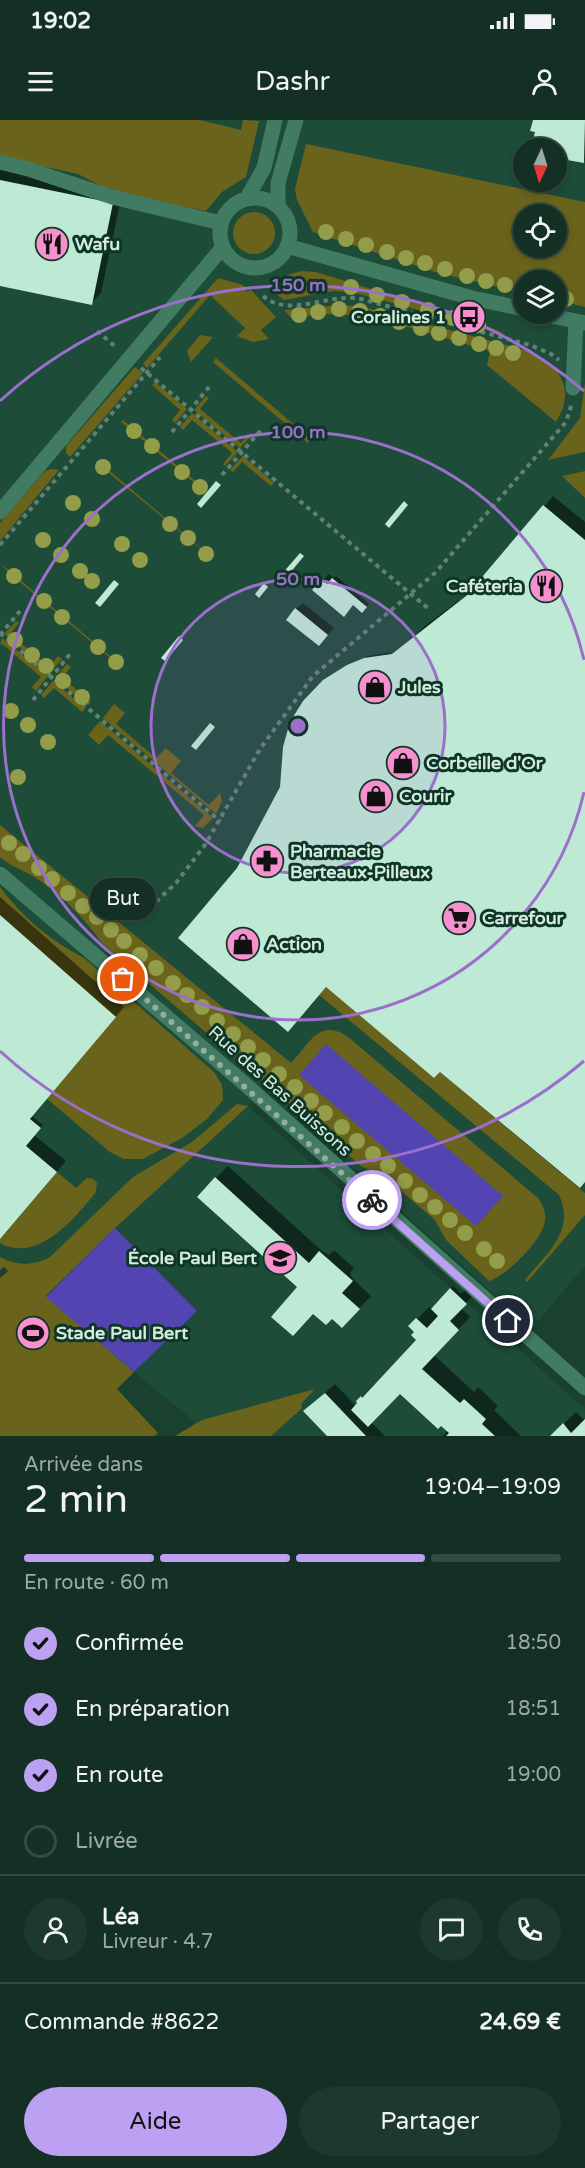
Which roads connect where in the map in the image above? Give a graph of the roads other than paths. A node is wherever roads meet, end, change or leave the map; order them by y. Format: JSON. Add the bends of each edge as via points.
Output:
{"nodes":[{"id":1,"x":275,"y":120,"type":"edge"},
{"id":2,"x":296,"y":120,"type":"edge"},
{"id":3,"x":0,"y":162,"type":"edge"},
{"id":4,"x":247,"y":198,"type":"junction"},
{"id":5,"x":278,"y":206,"type":"junction"},
{"id":6,"x":221,"y":223,"type":"junction"},
{"id":7,"x":287,"y":246,"type":"junction"},
{"id":8,"x":223,"y":247,"type":"junction"},
{"id":9,"x":513,"y":306,"type":"edge"},
{"id":10,"x":581,"y":322,"type":"edge"},
{"id":11,"x":573,"y":388,"type":"road end"},
{"id":12,"x":0,"y":512,"type":"edge"},
{"id":13,"x":0,"y":874,"type":"edge"},
{"id":14,"x":585,"y":1388,"type":"edge"}],
"edges":[{"from":1,"to":4,"type":"street","via":[[261,175]]},
{"from":2,"to":5,"type":"street","via":[[278,183]]},
{"from":3,"to":6,"type":"street","via":[[112,197]]},
{"from":4,"to":5,"type":"street","via":[[263,198]]},
{"from":4,"to":6,"type":"street","via":[[232,206]]},
{"from":5,"to":7,"type":"street","via":[[290,227]]},
{"from":6,"to":8,"type":"street"},
{"from":7,"to":8,"type":"street","via":[[272,264],[253,268],[237,263]]},
{"from":7,"to":9,"type":"street"},
{"from":8,"to":12,"type":"street"},
{"from":10,"to":11,"type":"street"},
{"from":13,"to":14,"type":"street","name":"Rue des Bas Buissons","via":[[246,1085]]}]}
